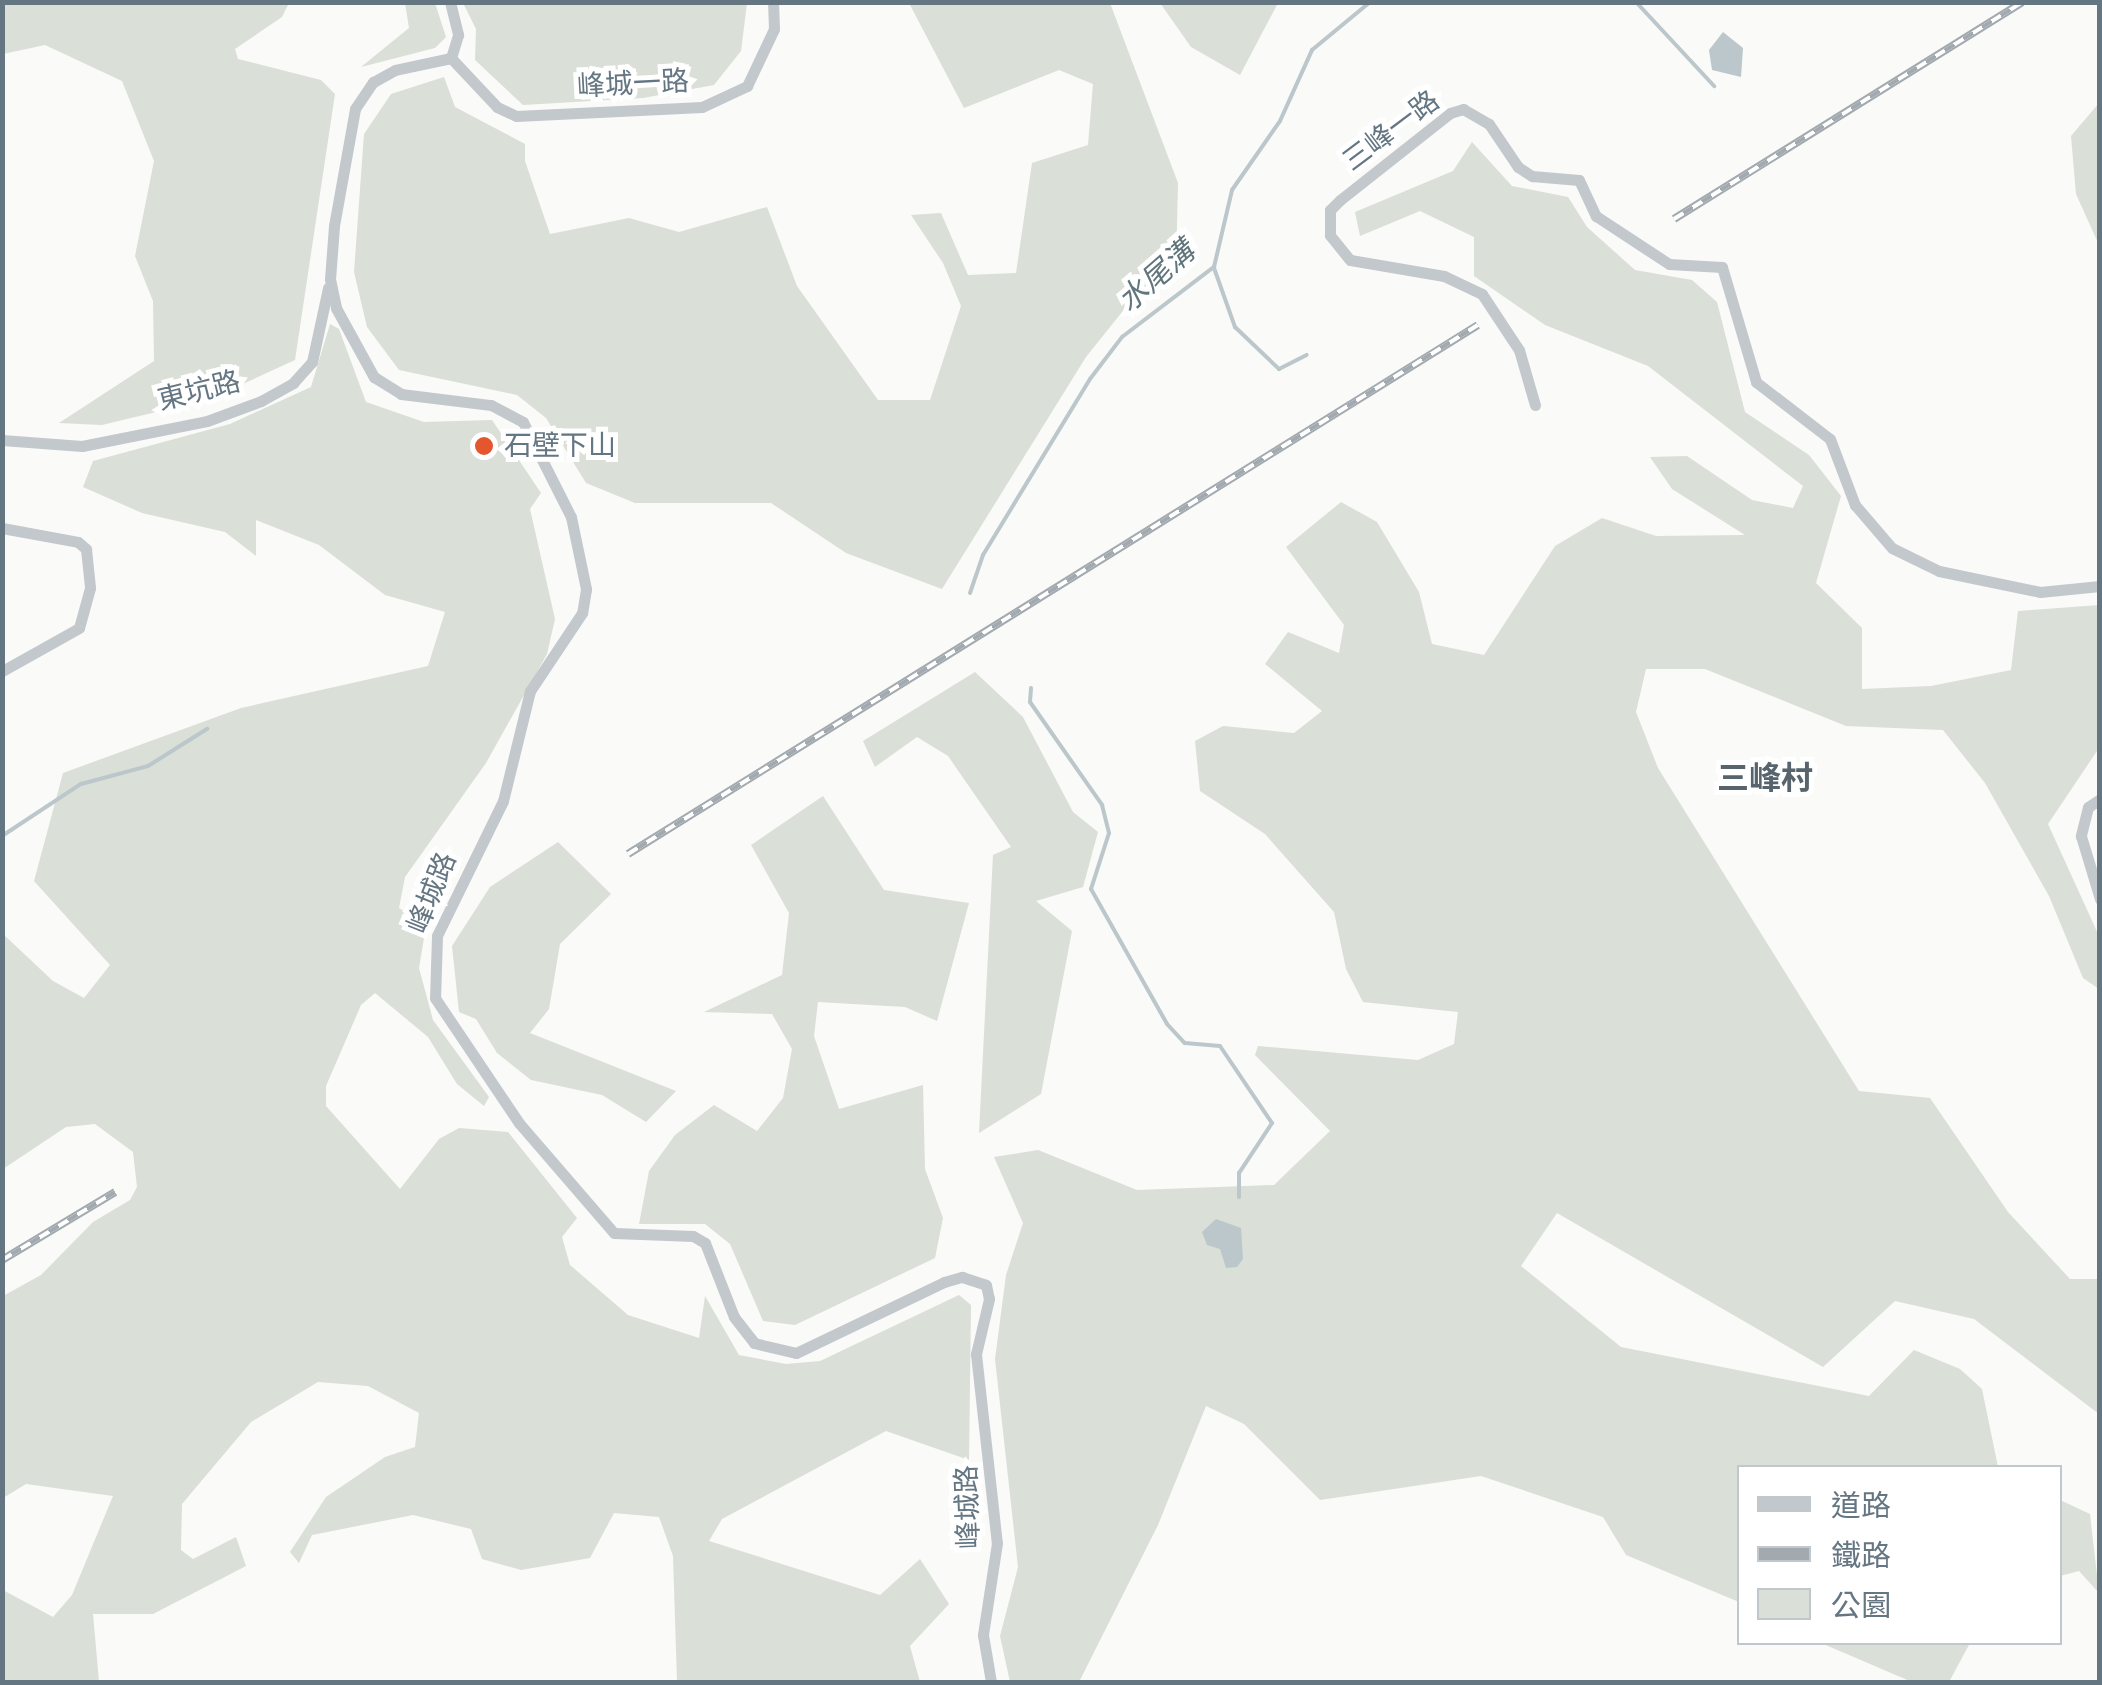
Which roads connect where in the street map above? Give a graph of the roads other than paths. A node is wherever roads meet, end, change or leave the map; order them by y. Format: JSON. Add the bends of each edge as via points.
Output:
{"nodes":[{"id":1,"x":450,"y":2,"type":"edge"},
{"id":2,"x":773,"y":2,"type":"edge"},
{"id":3,"x":451,"y":58,"type":"junction"},
{"id":4,"x":330,"y":279,"type":"junction"},
{"id":5,"x":1535,"y":406,"type":"dead end"},
{"id":6,"x":2,"y":440,"type":"edge"},
{"id":7,"x":2,"y":528,"type":"edge"},
{"id":8,"x":2100,"y":586,"type":"edge"},
{"id":9,"x":2,"y":670,"type":"edge"},
{"id":10,"x":2100,"y":799,"type":"edge"},
{"id":11,"x":2100,"y":899,"type":"edge"},
{"id":12,"x":991,"y":1682,"type":"edge"}],
"edges":[{"from":1,"to":3,"type":"street","via":[[458,35]]},
{"from":2,"to":3,"type":"street","name":"峰城一路","via":[[774,30],[746,86],[702,107],[516,116],[497,107]]},
{"from":3,"to":4,"type":"street","name":"峰城路","via":[[395,70],[373,82],[355,109]]},
{"from":4,"to":6,"type":"street","name":"東坑路","via":[[312,362],[293,383],[261,401],[207,420],[82,446]]},
{"from":4,"to":12,"type":"street","name":"峰城路","via":[[336,308],[374,377],[401,394],[491,405],[523,422],[571,517],[584,561],[582,613],[530,691],[508,788],[437,936],[436,998],[519,1124],[614,1233],[693,1236],[706,1243],[734,1317],[754,1343],[796,1352],[944,1282],[962,1276],[986,1284],[989,1299],[976,1354],[997,1542],[983,1635]]},
{"from":5,"to":8,"type":"street","name":"三峰一路","via":[[1519,350],[1482,294],[1444,276],[1350,260],[1330,235],[1330,210],[1340,200],[1463,109],[1489,124],[1518,167],[1532,176],[1578,180],[1596,216],[1669,264],[1722,267],[1756,382],[1830,439],[1855,505],[1892,548],[1939,571],[2040,592]]},
{"from":7,"to":9,"type":"street","via":[[78,542],[86,549],[90,588],[79,628]]},
{"from":10,"to":11,"type":"street","via":[[2088,808],[2081,836]]}]}
